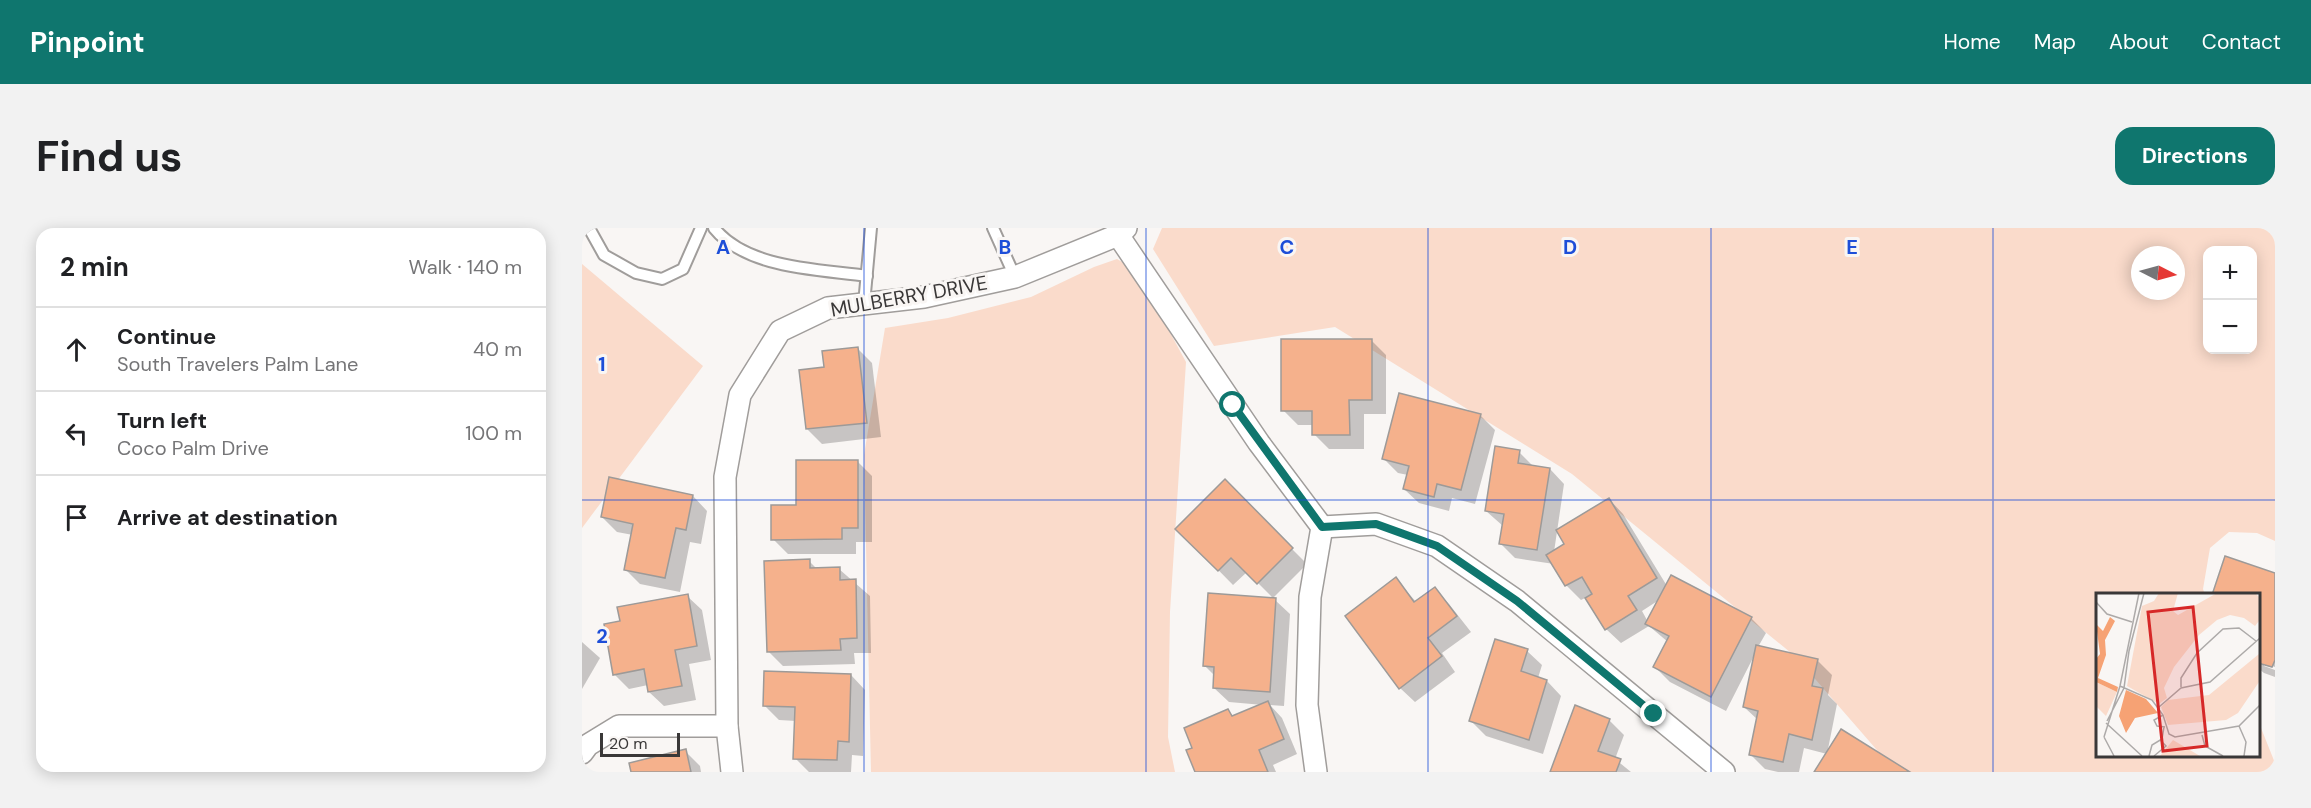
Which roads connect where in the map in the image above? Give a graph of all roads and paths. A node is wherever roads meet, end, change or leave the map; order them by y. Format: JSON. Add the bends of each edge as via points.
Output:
{"nodes":[{"id":1,"x":590,"y":228,"type":"edge"},
{"id":2,"x":701,"y":228,"type":"edge"},
{"id":3,"x":714,"y":228,"type":"edge"},
{"id":4,"x":871,"y":228,"type":"edge"},
{"id":5,"x":993,"y":228,"type":"edge"},
{"id":6,"x":1122,"y":232,"type":"edge"},
{"id":7,"x":867,"y":276,"type":"junction"},
{"id":8,"x":1015,"y":277,"type":"junction"},
{"id":9,"x":864,"y":304,"type":"junction"},
{"id":10,"x":1322,"y":527,"type":"junction"},
{"id":11,"x":727,"y":726,"type":"junction"},
{"id":12,"x":582,"y":753,"type":"edge"},
{"id":13,"x":732,"y":772,"type":"edge"},
{"id":14,"x":1316,"y":772,"type":"edge"},
{"id":15,"x":1724,"y":772,"type":"edge"}],
"edges":[{"from":1,"to":2,"type":"lane","via":[[604,255],[636,273],[662,279],[683,269]]},
{"from":3,"to":7,"type":"lane","via":[[723,239],[772,262]]},
{"from":4,"to":7,"type":"lane"},
{"from":5,"to":8,"type":"lane"},
{"from":6,"to":8,"type":"street","name":"MULBERRY DRIVE"},
{"from":6,"to":10,"type":"street","via":[[1259,443]]},
{"from":7,"to":9,"type":"lane"},
{"from":8,"to":9,"type":"street","name":"MULBERRY DRIVE","via":[[924,297]]},
{"from":9,"to":11,"type":"street","name":"MULBERRY DRIVE","via":[[828,308],[780,331],[740,395],[725,477]]},
{"from":10,"to":14,"type":"street","via":[[1309,618],[1307,705]]},
{"from":10,"to":15,"type":"street","via":[[1376,524],[1437,546],[1517,601]]},
{"from":11,"to":12,"type":"street","via":[[619,726]]},
{"from":11,"to":13,"type":"street","name":"MULBERRY DRIVE"}]}
